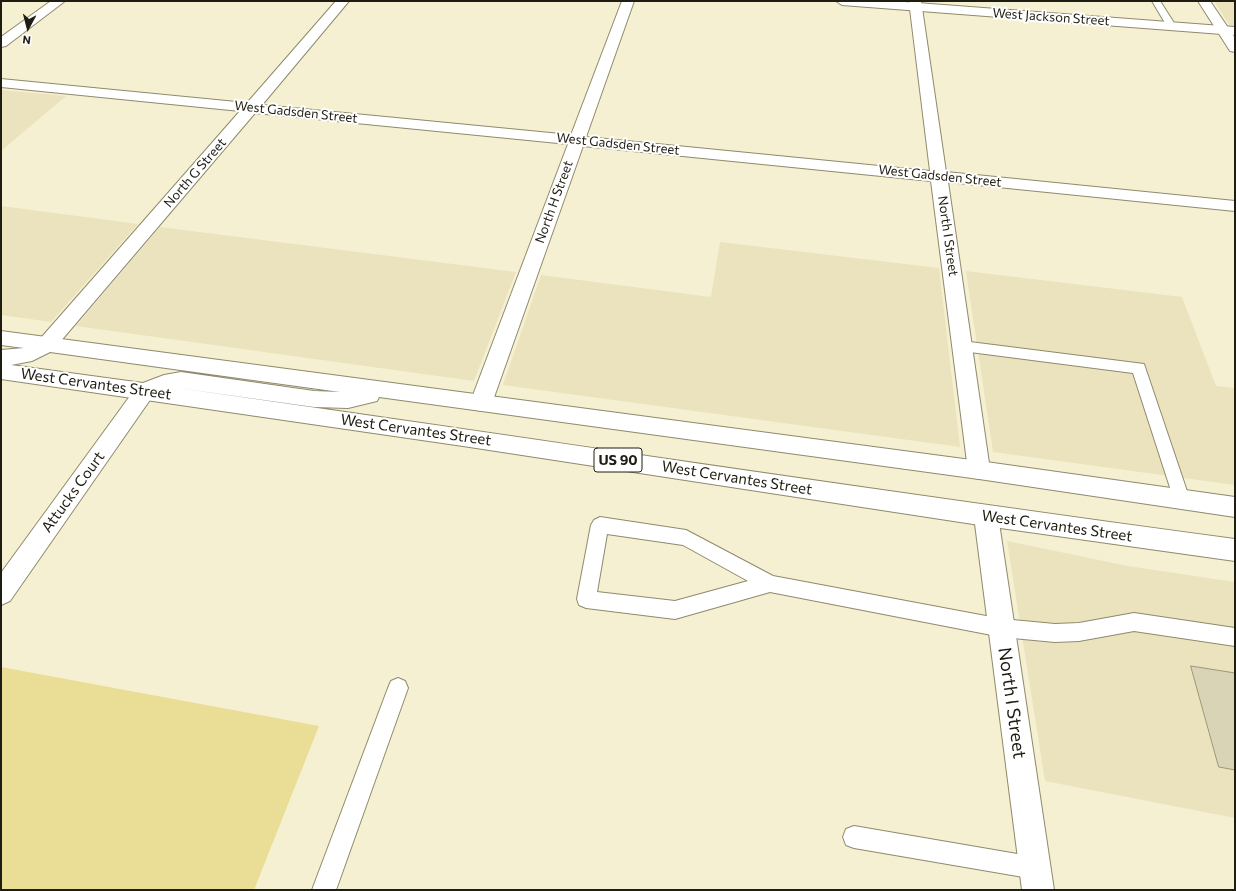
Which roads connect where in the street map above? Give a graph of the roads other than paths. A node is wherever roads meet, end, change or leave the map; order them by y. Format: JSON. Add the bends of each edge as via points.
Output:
{"nodes":[{"id":1,"x":59,"y":1,"type":"edge"},
{"id":2,"x":343,"y":1,"type":"edge"},
{"id":3,"x":628,"y":1,"type":"edge"},
{"id":4,"x":842,"y":1,"type":"edge"},
{"id":5,"x":1156,"y":1,"type":"edge"},
{"id":6,"x":1204,"y":1,"type":"edge"},
{"id":7,"x":916,"y":4,"type":"edge"},
{"id":8,"x":1171,"y":26,"type":"junction"},
{"id":9,"x":1229,"y":31,"type":"edge"},
{"id":10,"x":1,"y":43,"type":"edge"},
{"id":11,"x":1235,"y":48,"type":"edge"},
{"id":12,"x":1,"y":83,"type":"edge"},
{"id":13,"x":251,"y":108,"type":"junction"},
{"id":14,"x":576,"y":140,"type":"junction"},
{"id":15,"x":940,"y":176,"type":"junction"},
{"id":16,"x":1235,"y":206,"type":"edge"},
{"id":17,"x":1,"y":338,"type":"edge"},
{"id":18,"x":47,"y":344,"type":"junction"},
{"id":19,"x":962,"y":346,"type":"junction"},
{"id":20,"x":1,"y":357,"type":"edge"},
{"id":21,"x":1,"y":371,"type":"edge"},
{"id":22,"x":145,"y":391,"type":"junction"},
{"id":23,"x":389,"y":391,"type":"junction"},
{"id":24,"x":481,"y":403,"type":"junction"},
{"id":25,"x":979,"y":470,"type":"junction"},
{"id":26,"x":1182,"y":500,"type":"junction"},
{"id":27,"x":1235,"y":507,"type":"edge"},
{"id":28,"x":986,"y":516,"type":"junction"},
{"id":29,"x":1235,"y":550,"type":"edge"},
{"id":30,"x":770,"y":584,"type":"junction"},
{"id":31,"x":1,"y":593,"type":"edge"},
{"id":32,"x":1002,"y":628,"type":"junction"},
{"id":33,"x":1235,"y":637,"type":"edge"},
{"id":34,"x":398,"y":688,"type":"dead end"},
{"id":35,"x":854,"y":837,"type":"dead end"},
{"id":36,"x":1037,"y":879,"type":"edge"},
{"id":37,"x":324,"y":890,"type":"edge"}],
"edges":[{"from":1,"to":10,"type":"street"},
{"from":2,"to":13,"type":"street","name":"North G Street"},
{"from":3,"to":14,"type":"street","name":"North H Street"},
{"from":4,"to":7,"type":"street","name":"West Jackson Street"},
{"from":5,"to":8,"type":"lane"},
{"from":6,"to":9,"type":"street"},
{"from":7,"to":8,"type":"street","name":"West Jackson Street"},
{"from":7,"to":15,"type":"street","name":"North I Street"},
{"from":8,"to":9,"type":"street","name":"West Jackson Street"},
{"from":9,"to":11,"type":"street"},
{"from":12,"to":13,"type":"street","name":"West Gadsden Street"},
{"from":13,"to":14,"type":"street","name":"West Gadsden Street"},
{"from":13,"to":18,"type":"street","name":"North G Street"},
{"from":14,"to":15,"type":"street","name":"West Gadsden Street"},
{"from":14,"to":24,"type":"street","name":"North H Street"},
{"from":15,"to":16,"type":"street","name":"West Gadsden Street"},
{"from":15,"to":19,"type":"street","name":"North I Street"},
{"from":17,"to":18,"type":"street"},
{"from":18,"to":20,"type":"street","name":"North G Street","via":[[31,355]]},
{"from":18,"to":23,"type":"street"},
{"from":19,"to":25,"type":"street","name":"North I Street"},
{"from":19,"to":26,"type":"lane","via":[[1139,368]]},
{"from":21,"to":22,"type":"street","name":"West Cervantes Street","number":"US 90"},
{"from":22,"to":23,"type":"street","via":[[164,383],[181,380],[314,399],[348,400]]},
{"from":22,"to":28,"type":"street","name":"West Cervantes Street","number":"US 90"},
{"from":22,"to":31,"type":"street","name":"Attucks Court"},
{"from":23,"to":24,"type":"street"},
{"from":24,"to":25,"type":"street"},
{"from":25,"to":26,"type":"street"},
{"from":26,"to":27,"type":"street"},
{"from":28,"to":29,"type":"street","name":"West Cervantes Street","number":"US 90"},
{"from":28,"to":32,"type":"street","name":"North I Street"},
{"from":30,"to":30,"type":"lane","via":[[675,610],[586,599],[600,526],[686,538]]},
{"from":30,"to":32,"type":"lane"},
{"from":32,"to":33,"type":"lane","via":[[1055,633],[1079,632],[1134,622]]},
{"from":32,"to":36,"type":"street","name":"North I Street"},
{"from":34,"to":37,"type":"lane"},
{"from":35,"to":36,"type":"lane"}]}
